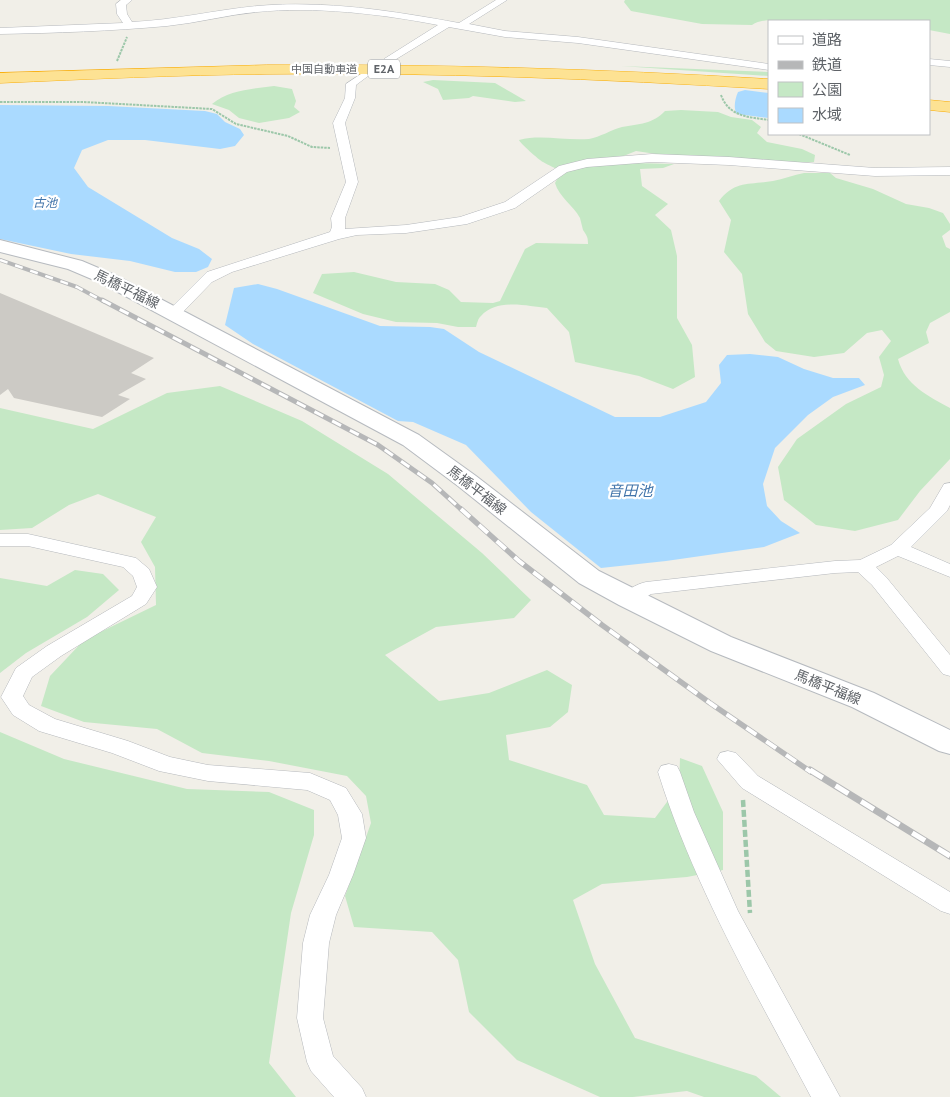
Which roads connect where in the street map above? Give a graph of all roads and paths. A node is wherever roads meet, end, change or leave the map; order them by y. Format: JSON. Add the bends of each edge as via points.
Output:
{"nodes":[{"id":1,"x":127,"y":0,"type":"edge"},
{"id":2,"x":502,"y":0,"type":"edge"},
{"id":3,"x":448,"y":24,"type":"junction"},
{"id":4,"x":130,"y":26,"type":"junction"},
{"id":5,"x":460,"y":26,"type":"junction"},
{"id":6,"x":0,"y":31,"type":"edge"},
{"id":7,"x":388,"y":60,"type":"dead end"},
{"id":8,"x":117,"y":61,"type":"dead end"},
{"id":9,"x":930,"y":62,"type":"edge"},
{"id":10,"x":408,"y":63,"type":"junction"},
{"id":11,"x":950,"y":64,"type":"edge"},
{"id":12,"x":768,"y":67,"type":"edge"},
{"id":13,"x":768,"y":71,"type":"edge"},
{"id":14,"x":0,"y":72,"type":"edge"},
{"id":15,"x":367,"y":73,"type":"dead end"},
{"id":16,"x":595,"y":74,"type":"junction"},
{"id":17,"x":0,"y":78,"type":"edge"},
{"id":18,"x":768,"y":78,"type":"edge"},
{"id":19,"x":768,"y":84,"type":"edge"},
{"id":20,"x":768,"y":88,"type":"edge"},
{"id":21,"x":930,"y":91,"type":"edge"},
{"id":22,"x":950,"y":93,"type":"edge"},
{"id":23,"x":930,"y":98,"type":"edge"},
{"id":24,"x":950,"y":100,"type":"edge"},
{"id":25,"x":0,"y":102,"type":"edge"},
{"id":26,"x":930,"y":105,"type":"edge"},
{"id":27,"x":950,"y":107,"type":"edge"},
{"id":28,"x":345,"y":148,"type":"junction"},
{"id":29,"x":950,"y":171,"type":"edge"},
{"id":30,"x":336,"y":235,"type":"junction"},
{"id":31,"x":0,"y":246,"type":"edge"},
{"id":32,"x":174,"y":313,"type":"junction"},
{"id":33,"x":950,"y":488,"type":"edge"},
{"id":34,"x":0,"y":540,"type":"edge"},
{"id":35,"x":898,"y":548,"type":"junction"},
{"id":36,"x":863,"y":566,"type":"junction"},
{"id":37,"x":950,"y":571,"type":"edge"},
{"id":38,"x":629,"y":599,"type":"junction"},
{"id":39,"x":950,"y":668,"type":"edge"},
{"id":40,"x":950,"y":743,"type":"edge"},
{"id":41,"x":728,"y":759,"type":"dead end"},
{"id":42,"x":669,"y":772,"type":"dead end"},
{"id":43,"x":750,"y":782,"type":"junction"},
{"id":44,"x":950,"y":904,"type":"edge"},
{"id":45,"x":751,"y":918,"type":"dead end"},
{"id":46,"x":352,"y":1097,"type":"edge"},
{"id":47,"x":826,"y":1097,"type":"edge"}],
"edges":[{"from":1,"to":4,"type":"street","via":[[121,4],[122,14]]},
{"from":2,"to":5,"type":"street"},
{"from":3,"to":4,"type":"street","via":[[383,13],[314,8],[258,10],[184,22]]},
{"from":3,"to":5,"type":"street"},
{"from":3,"to":7,"type":"street"},
{"from":4,"to":6,"type":"street"},
{"from":4,"to":8,"type":"path"},
{"from":5,"to":12,"type":"street"},
{"from":9,"to":11,"type":"street"},
{"from":10,"to":13,"type":"highway","via":[[632,64]]},
{"from":10,"to":14,"type":"highway","name":"中国自動車道","number":"E2A","via":[[194,65]]},
{"from":10,"to":18,"type":"highway","name":"中国自動車道","number":"E2A","via":[[525,65]]},
{"from":15,"to":28,"type":"street","via":[[352,84],[350,98],[339,123]]},
{"from":16,"to":17,"type":"highway","name":"中国自動車道","number":"E2A","via":[[304,69]]},
{"from":16,"to":19,"type":"highway","name":"中国自動車道","number":"E2A"},
{"from":16,"to":20,"type":"highway"},
{"from":21,"to":22,"type":"highway"},
{"from":23,"to":24,"type":"highway"},
{"from":25,"to":28,"type":"path","via":[[84,102],[212,109],[221,111],[236,124],[288,136],[300,144]]},
{"from":26,"to":27,"type":"highway"},
{"from":28,"to":30,"type":"street","via":[[352,182],[338,218]]},
{"from":29,"to":30,"type":"street","via":[[875,172],[652,158],[596,162],[563,169],[510,205],[462,221]]},
{"from":30,"to":32,"type":"street","via":[[212,275]]},
{"from":31,"to":32,"type":"main road","name":"馬橋平福線","via":[[75,265]]},
{"from":32,"to":38,"type":"main road","name":"馬橋平福線","via":[[411,440],[589,577]]},
{"from":33,"to":35,"type":"street","via":[[938,512]]},
{"from":34,"to":46,"type":"street","via":[[28,540],[129,562],[142,573],[147,587],[139,600],[22,673],[12,697],[21,710],[47,725],[167,765],[208,773],[310,782],[338,794],[342,800],[350,814],[354,838],[323,915],[316,943],[310,1018],[321,1062]]},
{"from":35,"to":36,"type":"street"},
{"from":35,"to":37,"type":"street"},
{"from":36,"to":38,"type":"street","via":[[646,588]]},
{"from":36,"to":39,"type":"street","via":[[880,581]]},
{"from":38,"to":40,"type":"main road","name":"馬橋平福線","via":[[721,644],[863,700]]},
{"from":41,"to":43,"type":"street"},
{"from":42,"to":47,"type":"street","via":[[689,829],[726,915]]},
{"from":43,"to":44,"type":"street"},
{"from":43,"to":45,"type":"path","via":[[744,789],[743,802]]}]}
